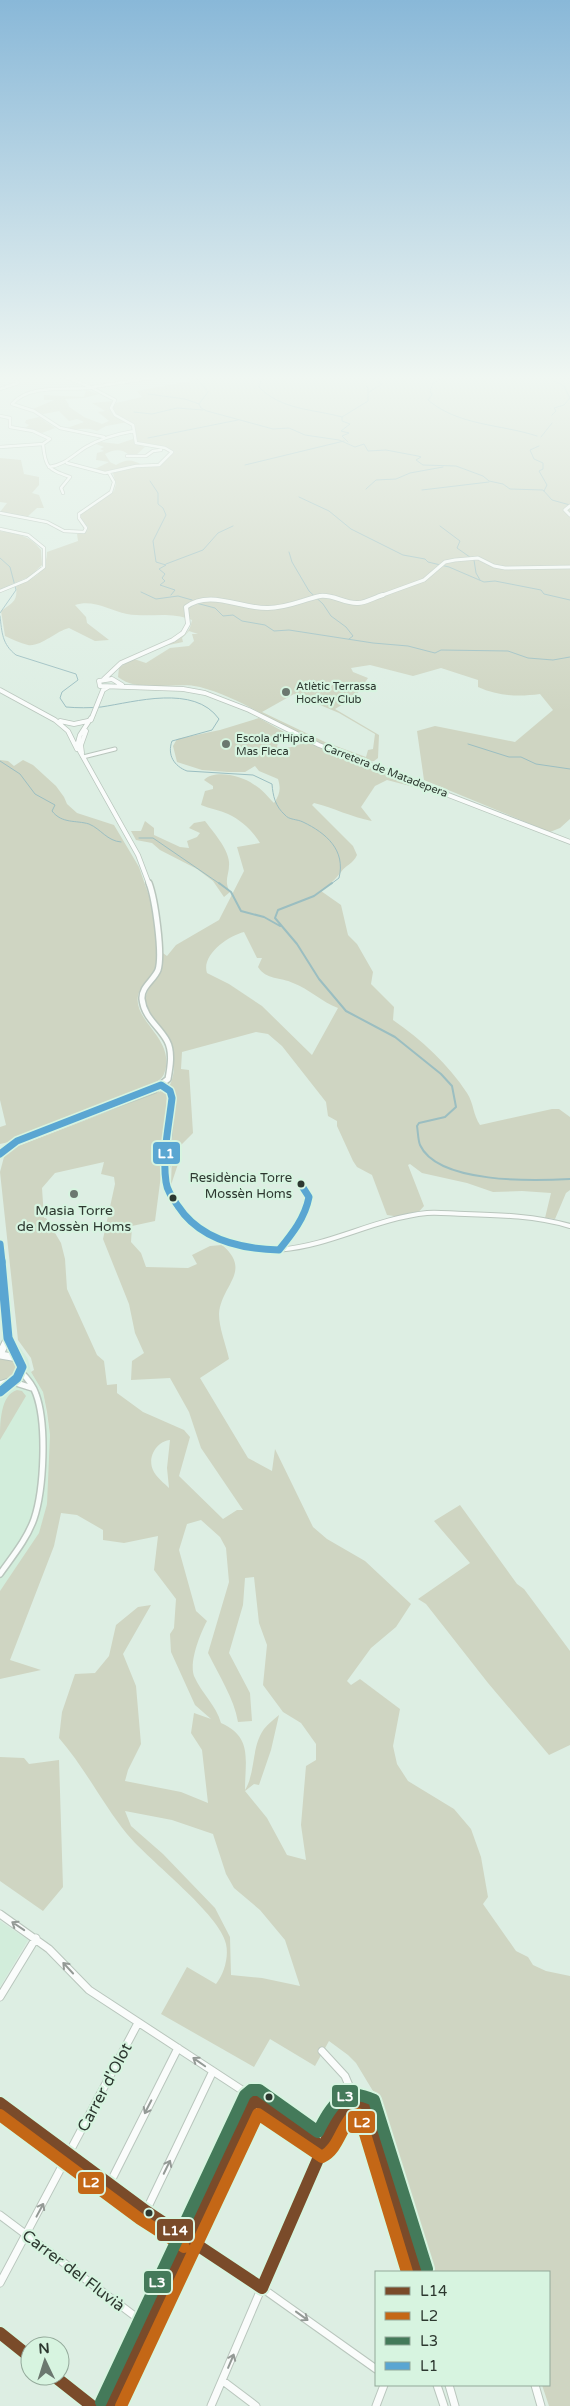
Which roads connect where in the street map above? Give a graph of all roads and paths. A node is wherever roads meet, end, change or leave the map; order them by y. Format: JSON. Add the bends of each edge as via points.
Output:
{"nodes":[{"id":1,"x":61,"y":487,"type":"edge"},
{"id":2,"x":113,"y":487,"type":"edge"},
{"id":3,"x":63,"y":493,"type":"dead end"},
{"id":4,"x":570,"y":506,"type":"edge"},
{"id":5,"x":0,"y":513,"type":"edge"},
{"id":6,"x":570,"y":515,"type":"edge"},
{"id":7,"x":0,"y":529,"type":"edge"},
{"id":8,"x":570,"y":567,"type":"edge"},
{"id":9,"x":0,"y":591,"type":"edge"},
{"id":10,"x":110,"y":673,"type":"junction"},
{"id":11,"x":104,"y":679,"type":"junction"},
{"id":12,"x":114,"y":680,"type":"junction"},
{"id":13,"x":100,"y":686,"type":"junction"},
{"id":14,"x":124,"y":686,"type":"junction"},
{"id":15,"x":110,"y":687,"type":"junction"},
{"id":16,"x":0,"y":690,"type":"edge"},
{"id":17,"x":103,"y":692,"type":"junction"},
{"id":18,"x":89,"y":719,"type":"junction"},
{"id":19,"x":55,"y":720,"type":"junction"},
{"id":20,"x":88,"y":727,"type":"junction"},
{"id":21,"x":70,"y":734,"type":"junction"},
{"id":22,"x":78,"y":737,"type":"junction"},
{"id":23,"x":115,"y":749,"type":"dead end"},
{"id":24,"x":79,"y":750,"type":"junction"},
{"id":25,"x":83,"y":756,"type":"junction"},
{"id":26,"x":570,"y":842,"type":"edge"},
{"id":27,"x":161,"y":1085,"type":"junction"},
{"id":28,"x":0,"y":1154,"type":"edge"},
{"id":29,"x":570,"y":1226,"type":"edge"},
{"id":30,"x":0,"y":1244,"type":"edge"},
{"id":31,"x":8,"y":1338,"type":"junction"},
{"id":32,"x":0,"y":1355,"type":"edge"},
{"id":33,"x":18,"y":1358,"type":"junction"},
{"id":34,"x":21,"y":1372,"type":"junction"},
{"id":35,"x":11,"y":1383,"type":"junction"},
{"id":36,"x":0,"y":1385,"type":"edge"},
{"id":37,"x":32,"y":1388,"type":"junction"},
{"id":38,"x":0,"y":1392,"type":"edge"},
{"id":39,"x":0,"y":1574,"type":"edge"},
{"id":40,"x":0,"y":1914,"type":"edge"},
{"id":41,"x":36,"y":1938,"type":"junction"},
{"id":42,"x":0,"y":1997,"type":"edge"},
{"id":43,"x":138,"y":2023,"type":"junction"},
{"id":44,"x":178,"y":2048,"type":"junction"},
{"id":45,"x":322,"y":2051,"type":"dead end"},
{"id":46,"x":213,"y":2071,"type":"junction"},
{"id":47,"x":254,"y":2099,"type":"junction"},
{"id":48,"x":356,"y":2102,"type":"junction"},
{"id":49,"x":0,"y":2103,"type":"edge"},
{"id":50,"x":322,"y":2147,"type":"junction"},
{"id":51,"x":70,"y":2153,"type":"junction"},
{"id":52,"x":110,"y":2183,"type":"junction"},
{"id":53,"x":146,"y":2211,"type":"junction"},
{"id":54,"x":0,"y":2215,"type":"edge"},
{"id":55,"x":26,"y":2234,"type":"junction"},
{"id":56,"x":189,"y":2239,"type":"junction"},
{"id":57,"x":406,"y":2271,"type":"edge"},
{"id":58,"x":417,"y":2271,"type":"edge"},
{"id":59,"x":0,"y":2283,"type":"edge"},
{"id":60,"x":262,"y":2288,"type":"junction"},
{"id":61,"x":148,"y":2326,"type":"junction"},
{"id":62,"x":0,"y":2333,"type":"edge"},
{"id":63,"x":20,"y":2349,"type":"edge"},
{"id":64,"x":375,"y":2368,"type":"edge"},
{"id":65,"x":223,"y":2380,"type":"junction"},
{"id":66,"x":67,"y":2386,"type":"edge"},
{"id":67,"x":384,"y":2386,"type":"edge"},
{"id":68,"x":436,"y":2386,"type":"edge"},
{"id":69,"x":449,"y":2386,"type":"edge"},
{"id":70,"x":534,"y":2386,"type":"edge"},
{"id":71,"x":541,"y":2405,"type":"edge"},
{"id":72,"x":92,"y":2406,"type":"edge"},
{"id":73,"x":110,"y":2406,"type":"edge"},
{"id":74,"x":211,"y":2406,"type":"edge"},
{"id":75,"x":256,"y":2406,"type":"edge"},
{"id":76,"x":376,"y":2406,"type":"edge"},
{"id":77,"x":444,"y":2406,"type":"edge"},
{"id":78,"x":455,"y":2406,"type":"edge"}],
"edges":[{"from":1,"to":3,"type":"street"},
{"from":2,"to":5,"type":"street","via":[[79,514],[86,528],[82,532],[64,531],[46,522]]},
{"from":4,"to":6,"type":"street","via":[[564,510]]},
{"from":7,"to":9,"type":"street","via":[[28,534],[45,551],[44,567],[30,578]]},
{"from":8,"to":10,"type":"street","via":[[502,568],[481,558],[467,558],[449,561],[424,580],[364,602],[317,597],[292,606],[268,608],[242,607],[211,598],[197,600],[186,608],[188,624],[180,635],[121,662]]},
{"from":10,"to":11,"type":"street"},
{"from":10,"to":12,"type":"street"},
{"from":11,"to":12,"type":"street"},
{"from":11,"to":13,"type":"street","via":[[98,683]]},
{"from":12,"to":14,"type":"street"},
{"from":12,"to":15,"type":"street"},
{"from":13,"to":15,"type":"street","name":"Carretera de Matadepera"},
{"from":13,"to":17,"type":"street"},
{"from":14,"to":15,"type":"street","name":"Carretera de Matadepera"},
{"from":14,"to":26,"type":"street","name":"Carretera de Matadepera","via":[[191,690],[216,697],[255,712],[315,743]]},
{"from":15,"to":17,"type":"street"},
{"from":16,"to":19,"type":"street"},
{"from":17,"to":18,"type":"street"},
{"from":18,"to":19,"type":"street","via":[[72,724]]},
{"from":18,"to":20,"type":"street"},
{"from":18,"to":22,"type":"street"},
{"from":19,"to":21,"type":"street"},
{"from":20,"to":22,"type":"street"},
{"from":20,"to":25,"type":"street","via":[[81,745]]},
{"from":21,"to":22,"type":"street"},
{"from":21,"to":24,"type":"street"},
{"from":22,"to":24,"type":"street"},
{"from":23,"to":25,"type":"street"},
{"from":24,"to":25,"type":"street"},
{"from":25,"to":27,"type":"street","via":[[138,855],[151,889],[162,958],[157,972],[143,991],[142,999],[148,1018],[169,1046],[170,1071]]},
{"from":27,"to":28,"type":"street","via":[[18,1141]]},
{"from":27,"to":29,"type":"street","via":[[170,1091],[172,1098],[166,1184],[169,1192],[181,1213],[192,1224],[234,1245],[258,1250],[302,1249],[428,1214],[516,1217]]},
{"from":30,"to":31,"type":"street"},
{"from":31,"to":32,"type":"street"},
{"from":31,"to":33,"type":"street"},
{"from":32,"to":33,"type":"street"},
{"from":33,"to":34,"type":"street","via":[[22,1364]]},
{"from":34,"to":35,"type":"street"},
{"from":34,"to":37,"type":"street"},
{"from":35,"to":36,"type":"street"},
{"from":35,"to":37,"type":"street"},
{"from":35,"to":38,"type":"street"},
{"from":37,"to":39,"type":"street","via":[[40,1416],[37,1506],[23,1541]]},
{"from":41,"to":40,"type":"street","one_way":true},
{"from":41,"to":42,"type":"street"},
{"from":43,"to":41,"type":"street","one_way":true,"via":[[84,1986]]},
{"from":43,"to":44,"type":"street"},
{"from":43,"to":51,"type":"street","name":"Carrer d'Olot"},
{"from":46,"to":44,"type":"street","one_way":true},
{"from":44,"to":52,"type":"street","one_way":true},
{"from":45,"to":48,"type":"street","via":[[345,2076]]},
{"from":46,"to":47,"type":"street"},
{"from":53,"to":46,"type":"street","one_way":true},
{"from":47,"to":50,"type":"street"},
{"from":47,"to":56,"type":"street"},
{"from":48,"to":50,"type":"street","via":[[344,2109]]},
{"from":48,"to":58,"type":"street","via":[[367,2107],[372,2119]]},
{"from":49,"to":51,"type":"street"},
{"from":50,"to":57,"type":"street","via":[[338,2131],[355,2124],[368,2138]]},
{"from":50,"to":60,"type":"street"},
{"from":51,"to":52,"type":"street"},
{"from":55,"to":51,"type":"street","name":"Carrer d'Olot","one_way":true},
{"from":52,"to":53,"type":"street"},
{"from":53,"to":56,"type":"street"},
{"from":54,"to":55,"type":"street","name":"Carrer del Fluvià"},
{"from":55,"to":59,"type":"street","name":"Carrer d'Olot"},
{"from":55,"to":61,"type":"street","name":"Carrer del Fluvià"},
{"from":56,"to":60,"type":"street"},
{"from":56,"to":61,"type":"street"},
{"from":60,"to":64,"type":"street","one_way":true},
{"from":65,"to":60,"type":"street","one_way":true},
{"from":61,"to":73,"type":"street"},
{"from":62,"to":63,"type":"street"},
{"from":65,"to":74,"type":"street"},
{"from":65,"to":75,"type":"street"},
{"from":66,"to":72,"type":"street"},
{"from":67,"to":76,"type":"street"},
{"from":68,"to":77,"type":"street"},
{"from":69,"to":78,"type":"street"},
{"from":70,"to":71,"type":"street"}]}
